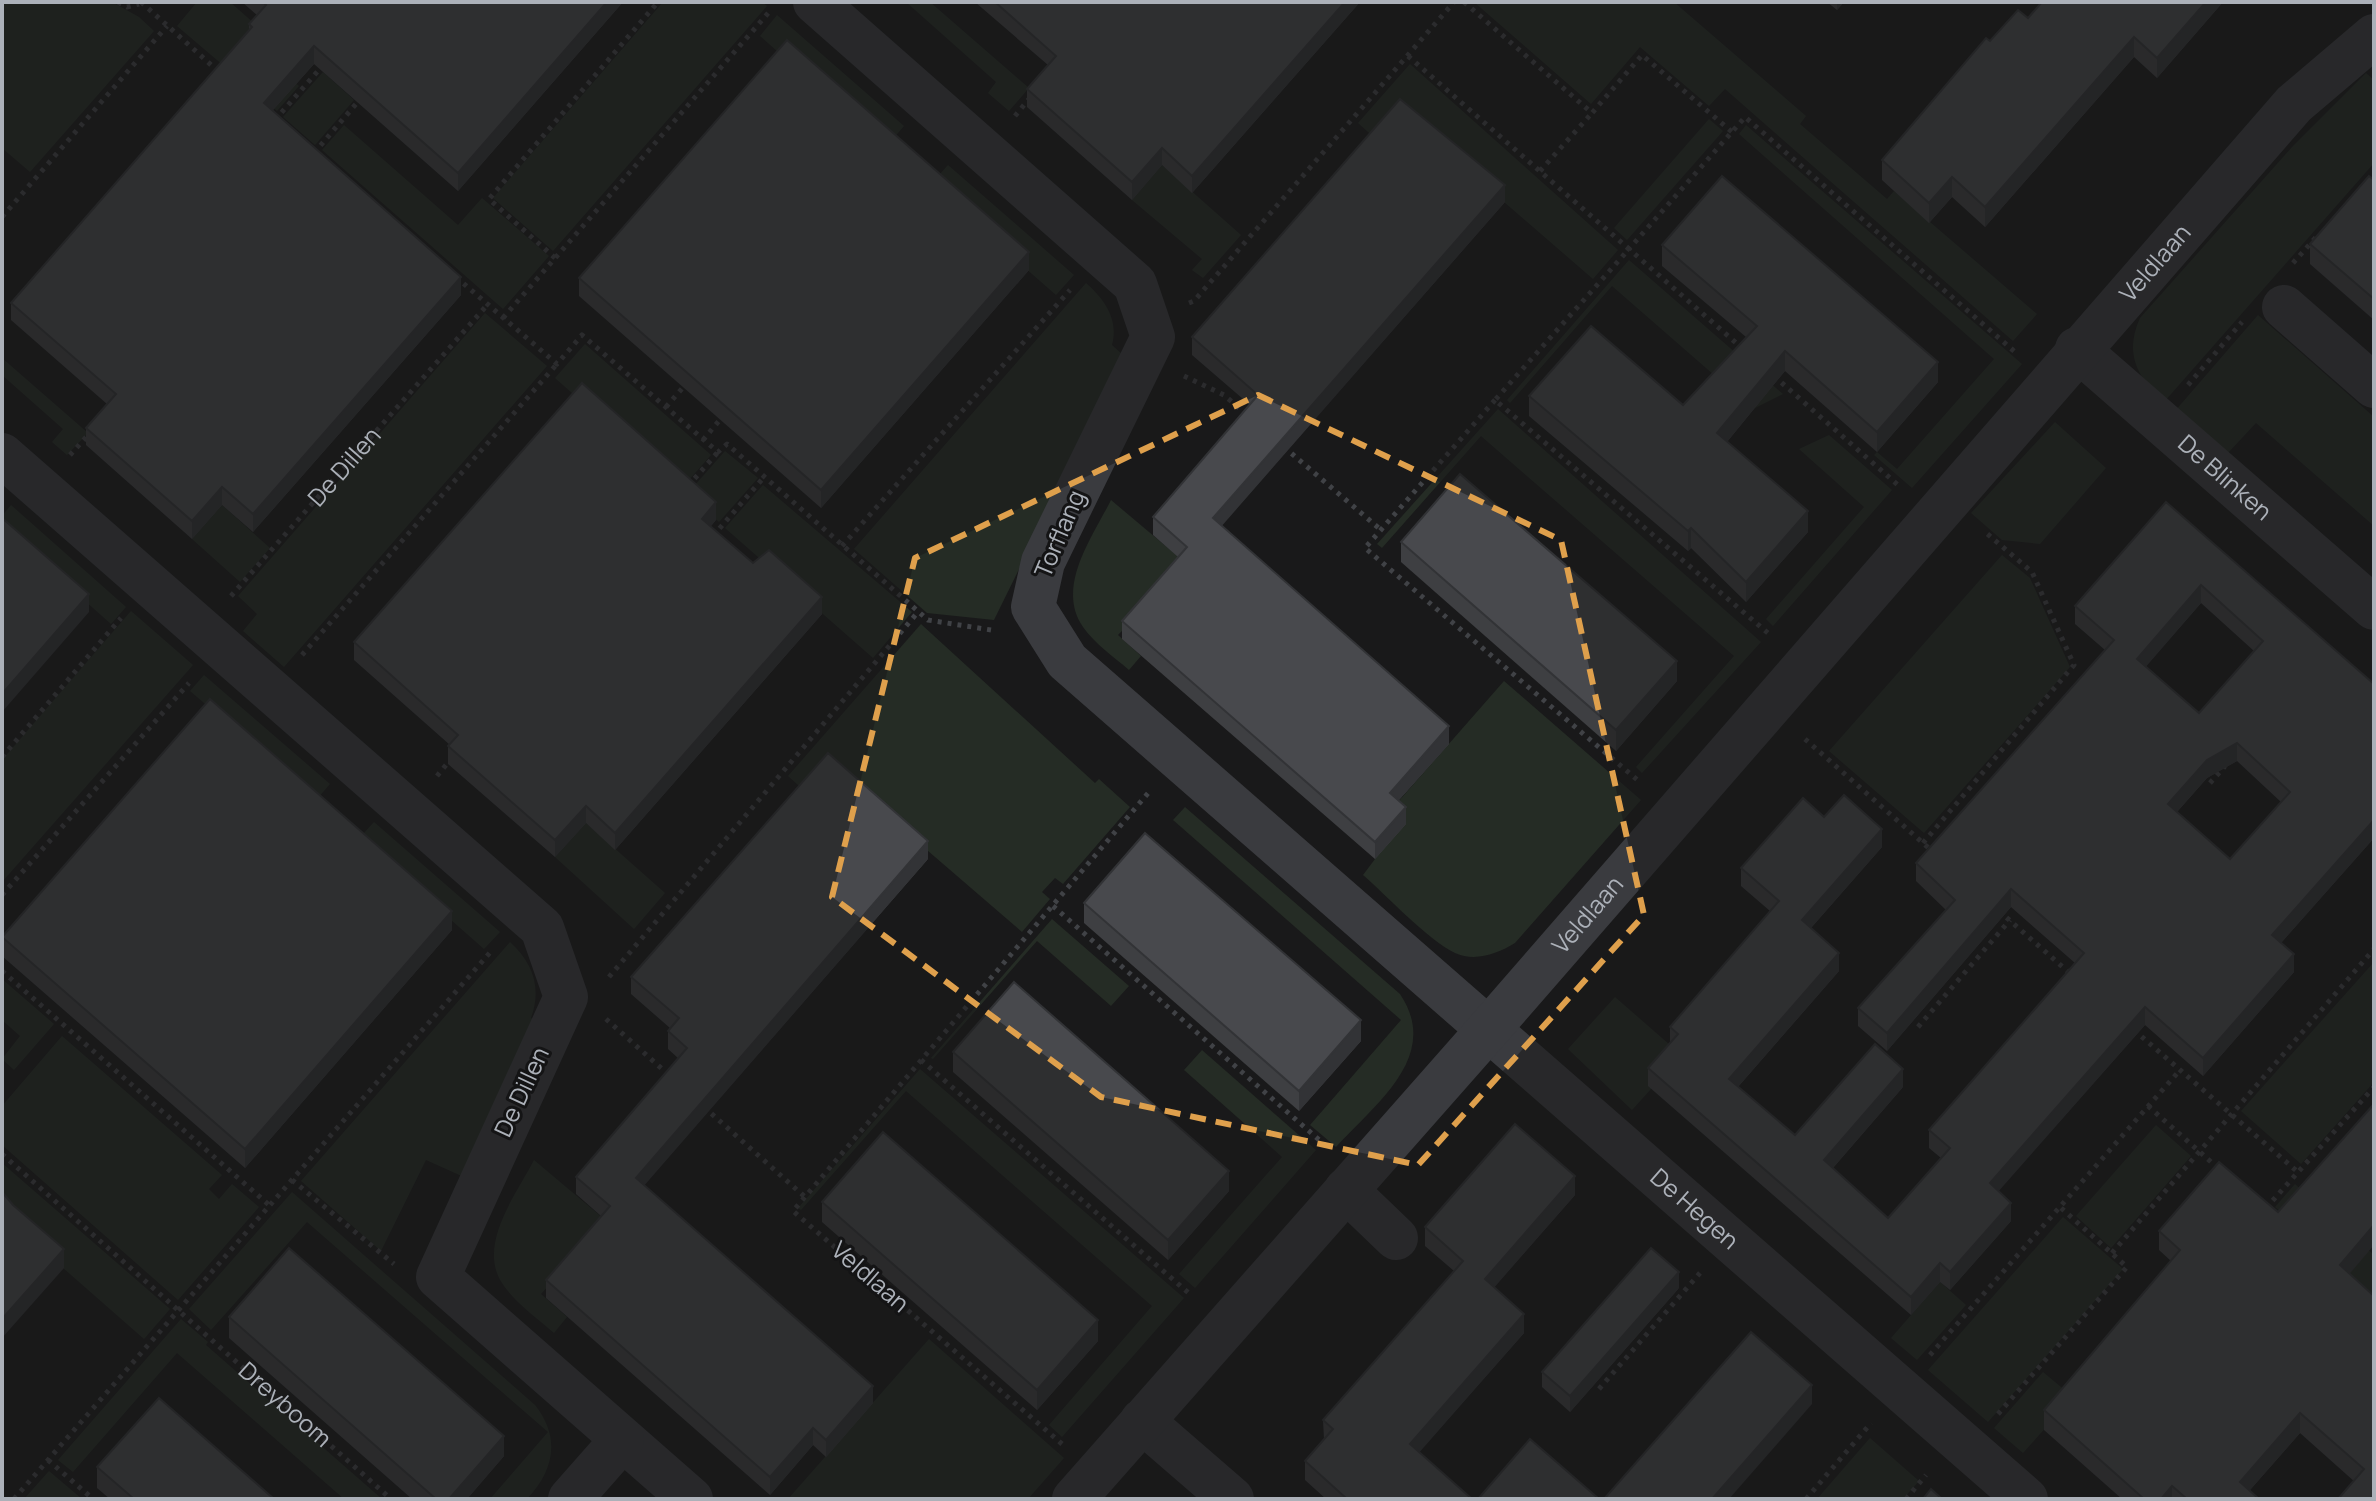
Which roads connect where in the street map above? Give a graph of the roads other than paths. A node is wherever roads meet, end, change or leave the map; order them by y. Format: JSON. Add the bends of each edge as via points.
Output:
{"nodes":[{"id":1,"x":815,"y":2,"type":"edge"},
{"id":2,"x":2374,"y":36,"type":"edge"},
{"id":3,"x":2284,"y":307,"type":"dead end"},
{"id":4,"x":2063,"y":365,"type":"junction"},
{"id":5,"x":2374,"y":386,"type":"edge"},
{"id":6,"x":2,"y":455,"type":"edge"},
{"id":7,"x":2374,"y":608,"type":"edge"},
{"id":8,"x":1487,"y":1031,"type":"junction"},
{"id":9,"x":1353,"y":1183,"type":"junction"},
{"id":10,"x":1396,"y":1238,"type":"dead end"},
{"id":11,"x":1142,"y":1421,"type":"junction"},
{"id":12,"x":622,"y":1440,"type":"junction"},
{"id":13,"x":1085,"y":1486,"type":"edge"},
{"id":14,"x":570,"y":1499,"type":"edge"},
{"id":15,"x":691,"y":1499,"type":"edge"},
{"id":16,"x":1232,"y":1499,"type":"edge"},
{"id":17,"x":2026,"y":1499,"type":"edge"}],
"edges":[{"from":1,"to":8,"type":"street","name":"Torflang","via":[[1135,284],[1153,337],[1043,562],[1033,607],[1067,661]]},
{"from":2,"to":4,"type":"street","name":"Veldlaan","via":[[2294,104]]},
{"from":3,"to":5,"type":"street"},
{"from":4,"to":7,"type":"street","name":"De Blinken"},
{"from":4,"to":8,"type":"street","name":"Veldlaan"},
{"from":6,"to":12,"type":"street","name":"De Dillen","via":[[542,928],[577,1000],[438,1277]]},
{"from":8,"to":9,"type":"street","name":"Veldlaan"},
{"from":8,"to":17,"type":"street","name":"De Hegen"},
{"from":9,"to":10,"type":"street"},
{"from":9,"to":11,"type":"street","name":"Veldlaan"},
{"from":11,"to":13,"type":"street","name":"Veldlaan"},
{"from":11,"to":16,"type":"street"},
{"from":12,"to":14,"type":"street"},
{"from":12,"to":15,"type":"street"}]}
